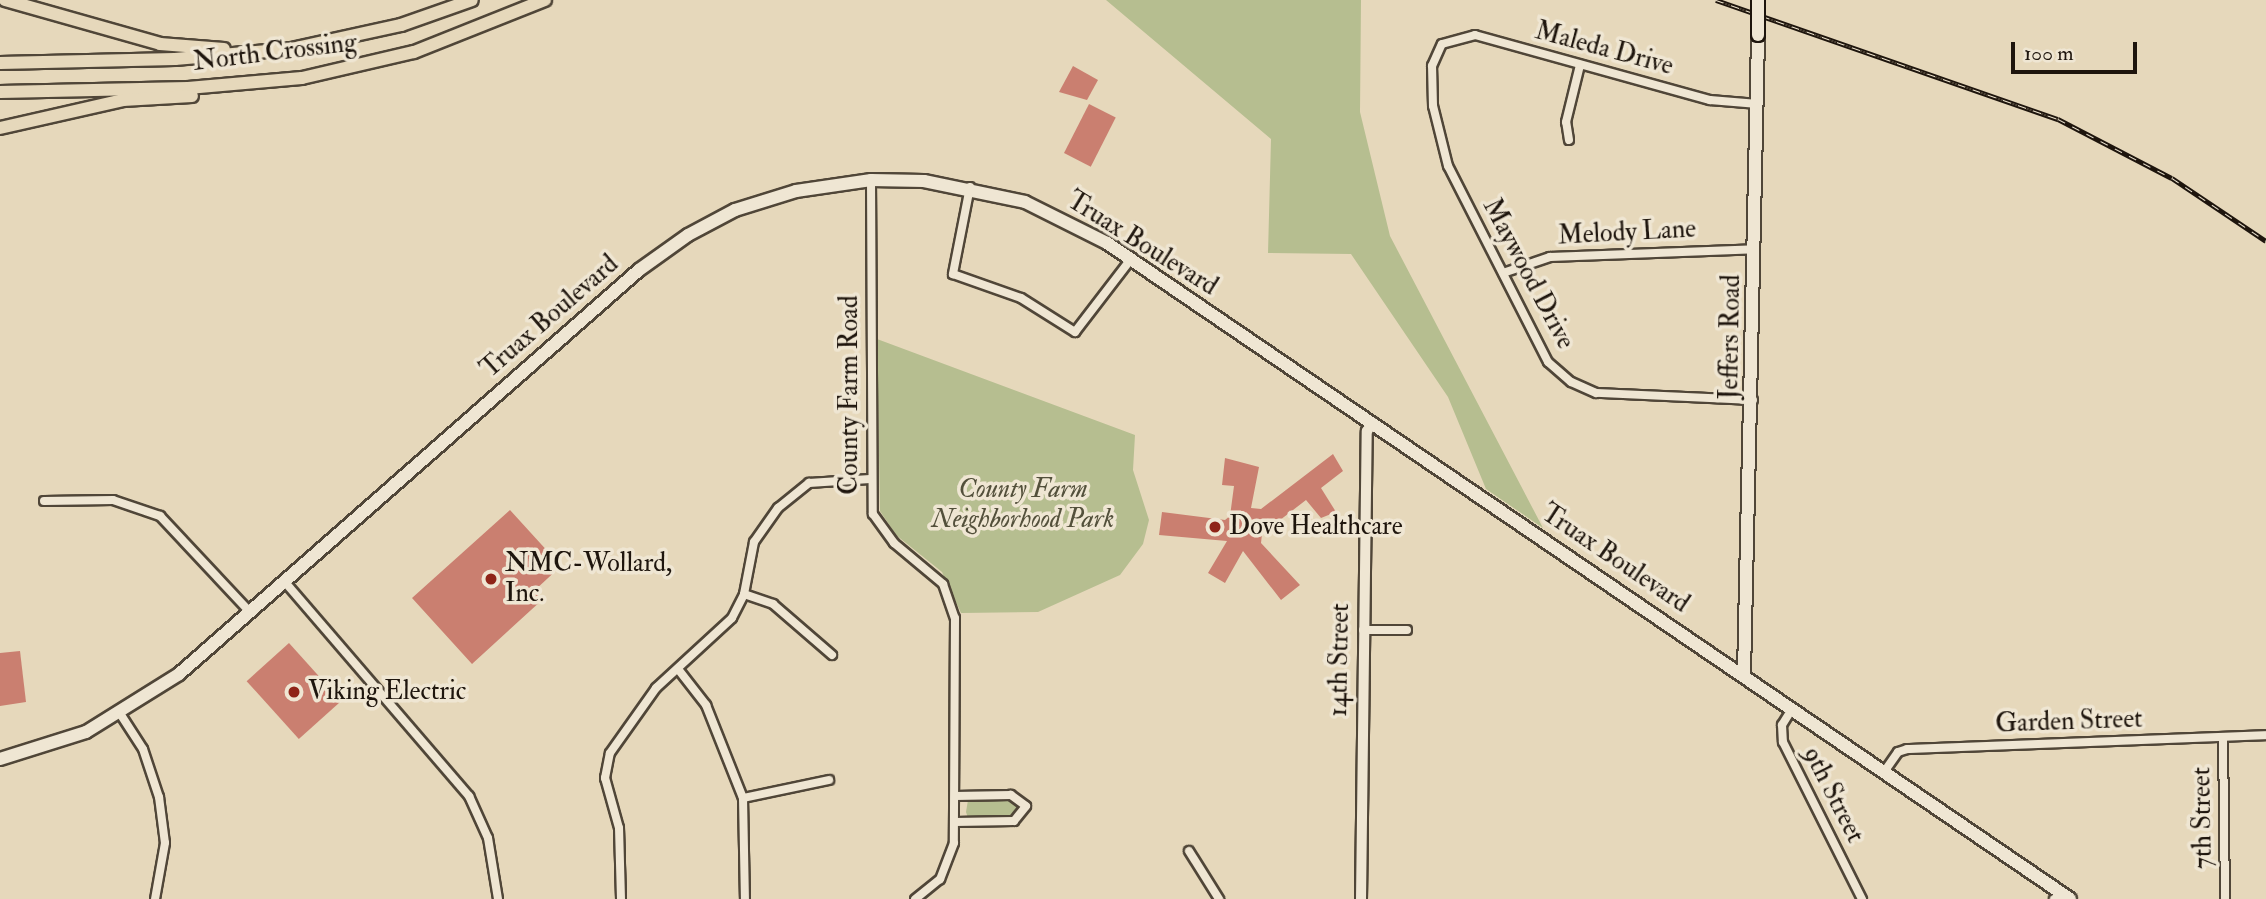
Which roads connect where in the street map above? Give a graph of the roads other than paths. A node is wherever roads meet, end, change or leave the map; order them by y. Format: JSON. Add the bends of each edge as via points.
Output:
{"nodes":[{"id":1,"x":5,"y":0,"type":"edge"},
{"id":2,"x":472,"y":0,"type":"edge"},
{"id":3,"x":545,"y":0,"type":"edge"},
{"id":4,"x":1758,"y":0,"type":"edge"},
{"id":5,"x":1442,"y":44,"type":"joint"},
{"id":6,"x":291,"y":49,"type":"junction"},
{"id":7,"x":0,"y":63,"type":"edge"},
{"id":8,"x":1580,"y":65,"type":"junction"},
{"id":9,"x":246,"y":85,"type":"junction"},
{"id":10,"x":0,"y":92,"type":"edge"},
{"id":11,"x":1758,"y":104,"type":"junction"},
{"id":12,"x":0,"y":128,"type":"edge"},
{"id":13,"x":1569,"y":141,"type":"dead end"},
{"id":14,"x":871,"y":180,"type":"junction"},
{"id":15,"x":970,"y":187,"type":"junction"},
{"id":16,"x":1755,"y":249,"type":"junction"},
{"id":17,"x":1131,"y":259,"type":"junction"},
{"id":18,"x":1503,"y":273,"type":"junction"},
{"id":19,"x":1753,"y":400,"type":"junction"},
{"id":20,"x":1373,"y":423,"type":"junction"},
{"id":21,"x":870,"y":479,"type":"junction"},
{"id":22,"x":44,"y":500,"type":"dead end"},
{"id":23,"x":284,"y":581,"type":"junction"},
{"id":24,"x":744,"y":594,"type":"junction"},
{"id":25,"x":249,"y":611,"type":"junction"},
{"id":26,"x":1363,"y":630,"type":"junction"},
{"id":27,"x":1406,"y":630,"type":"dead end"},
{"id":28,"x":832,"y":655,"type":"dead end"},
{"id":29,"x":678,"y":669,"type":"junction"},
{"id":30,"x":1744,"y":674,"type":"junction"},
{"id":31,"x":1792,"y":709,"type":"junction"},
{"id":32,"x":121,"y":715,"type":"junction"},
{"id":33,"x":2266,"y":735,"type":"edge"},
{"id":34,"x":2223,"y":737,"type":"junction"},
{"id":35,"x":0,"y":759,"type":"edge"},
{"id":36,"x":1884,"y":772,"type":"junction"},
{"id":37,"x":829,"y":780,"type":"dead end"},
{"id":38,"x":955,"y":796,"type":"junction"},
{"id":39,"x":743,"y":798,"type":"junction"},
{"id":40,"x":955,"y":822,"type":"junction"},
{"id":41,"x":1189,"y":851,"type":"dead end"},
{"id":42,"x":2062,"y":897,"type":"edge"},
{"id":43,"x":155,"y":899,"type":"edge"},
{"id":44,"x":498,"y":899,"type":"edge"},
{"id":45,"x":621,"y":899,"type":"edge"},
{"id":46,"x":745,"y":899,"type":"edge"},
{"id":47,"x":915,"y":899,"type":"edge"},
{"id":48,"x":1219,"y":899,"type":"edge"},
{"id":49,"x":1361,"y":899,"type":"edge"},
{"id":50,"x":1862,"y":899,"type":"edge"},
{"id":51,"x":2225,"y":899,"type":"edge"}],
"edges":[{"from":1,"to":6,"type":"main road","via":[[160,44]]},
{"from":2,"to":6,"type":"main road","name":"North Crossing","via":[[390,28]]},
{"from":3,"to":9,"type":"main road","name":"North Crossing","via":[[414,52]]},
{"from":4,"to":11,"type":"main road","name":"Jeffers Road","bridge":true},
{"from":5,"to":8,"type":"street","name":"Maleda Drive","via":[[1475,36]]},
{"from":5,"to":18,"type":"street","name":"Maywood Drive","via":[[1433,57],[1432,80],[1441,145]]},
{"from":6,"to":7,"type":"main road","name":"North Crossing","via":[[175,59]]},
{"from":8,"to":11,"type":"street","name":"Maleda Drive","via":[[1710,100]]},
{"from":8,"to":13,"type":"street","via":[[1566,122]]},
{"from":9,"to":10,"type":"main road","name":"North Crossing"},
{"from":9,"to":12,"type":"main road","via":[[214,94],[84,107]]},
{"from":11,"to":16,"type":"main road","name":"Jeffers Road"},
{"from":14,"to":15,"type":"main road","name":"Truax Boulevard"},
{"from":14,"to":21,"type":"street","name":"County Farm Road"},
{"from":14,"to":23,"type":"main road","name":"Truax Boulevard","via":[[763,200],[658,253]]},
{"from":15,"to":17,"type":"main road","name":"Truax Boulevard","via":[[1060,216]]},
{"from":15,"to":17,"type":"street","via":[[954,274],[1021,298],[1075,332]]},
{"from":16,"to":18,"type":"street","name":"Melody Lane","via":[[1550,257]]},
{"from":16,"to":19,"type":"main road","name":"Jeffers Road"},
{"from":17,"to":20,"type":"main road","name":"Truax Boulevard"},
{"from":18,"to":19,"type":"street","name":"Maywood Drive","via":[[1548,362],[1584,389]]},
{"from":19,"to":30,"type":"main road","name":"Jeffers Road"},
{"from":20,"to":26,"type":"street","name":"14th Street","via":[[1367,431]]},
{"from":20,"to":30,"type":"main road","name":"Truax Boulevard"},
{"from":21,"to":24,"type":"street","via":[[809,483],[778,508],[754,542]]},
{"from":21,"to":38,"type":"street","name":"County Farm Road","via":[[879,527],[937,577],[952,601]]},
{"from":22,"to":25,"type":"street","via":[[113,500],[160,516]]},
{"from":23,"to":25,"type":"main road","name":"Truax Boulevard"},
{"from":23,"to":44,"type":"street","via":[[469,796],[488,838]]},
{"from":24,"to":28,"type":"street","via":[[773,604]]},
{"from":24,"to":29,"type":"street","via":[[723,629]]},
{"from":25,"to":32,"type":"main road","name":"Truax Boulevard","via":[[178,674]]},
{"from":26,"to":27,"type":"street"},
{"from":26,"to":49,"type":"street","name":"14th Street"},
{"from":29,"to":39,"type":"street","via":[[706,705]]},
{"from":29,"to":45,"type":"street","via":[[656,688],[606,766],[606,790],[619,828]]},
{"from":30,"to":31,"type":"main road","name":"Truax Boulevard"},
{"from":31,"to":36,"type":"main road","name":"Truax Boulevard"},
{"from":31,"to":50,"type":"street","name":"9th Street","via":[[1782,725],[1783,742]]},
{"from":32,"to":35,"type":"main road","name":"Truax Boulevard","via":[[60,743]]},
{"from":32,"to":43,"type":"street","via":[[143,749],[159,797],[165,844]]},
{"from":33,"to":34,"type":"street","name":"Garden Street"},
{"from":34,"to":36,"type":"street","name":"Garden Street","via":[[1907,749],[1898,752]]},
{"from":34,"to":51,"type":"street","name":"7th Street"},
{"from":36,"to":42,"type":"main road","name":"Truax Boulevard"},
{"from":37,"to":39,"type":"street"},
{"from":38,"to":40,"type":"street","name":"County Farm Road"},
{"from":38,"to":40,"type":"street","via":[[1017,796],[1026,806],[1014,821]]},
{"from":39,"to":46,"type":"street"},
{"from":40,"to":47,"type":"street","name":"County Farm Road","via":[[950,860],[940,878]]},
{"from":41,"to":48,"type":"street"}]}
